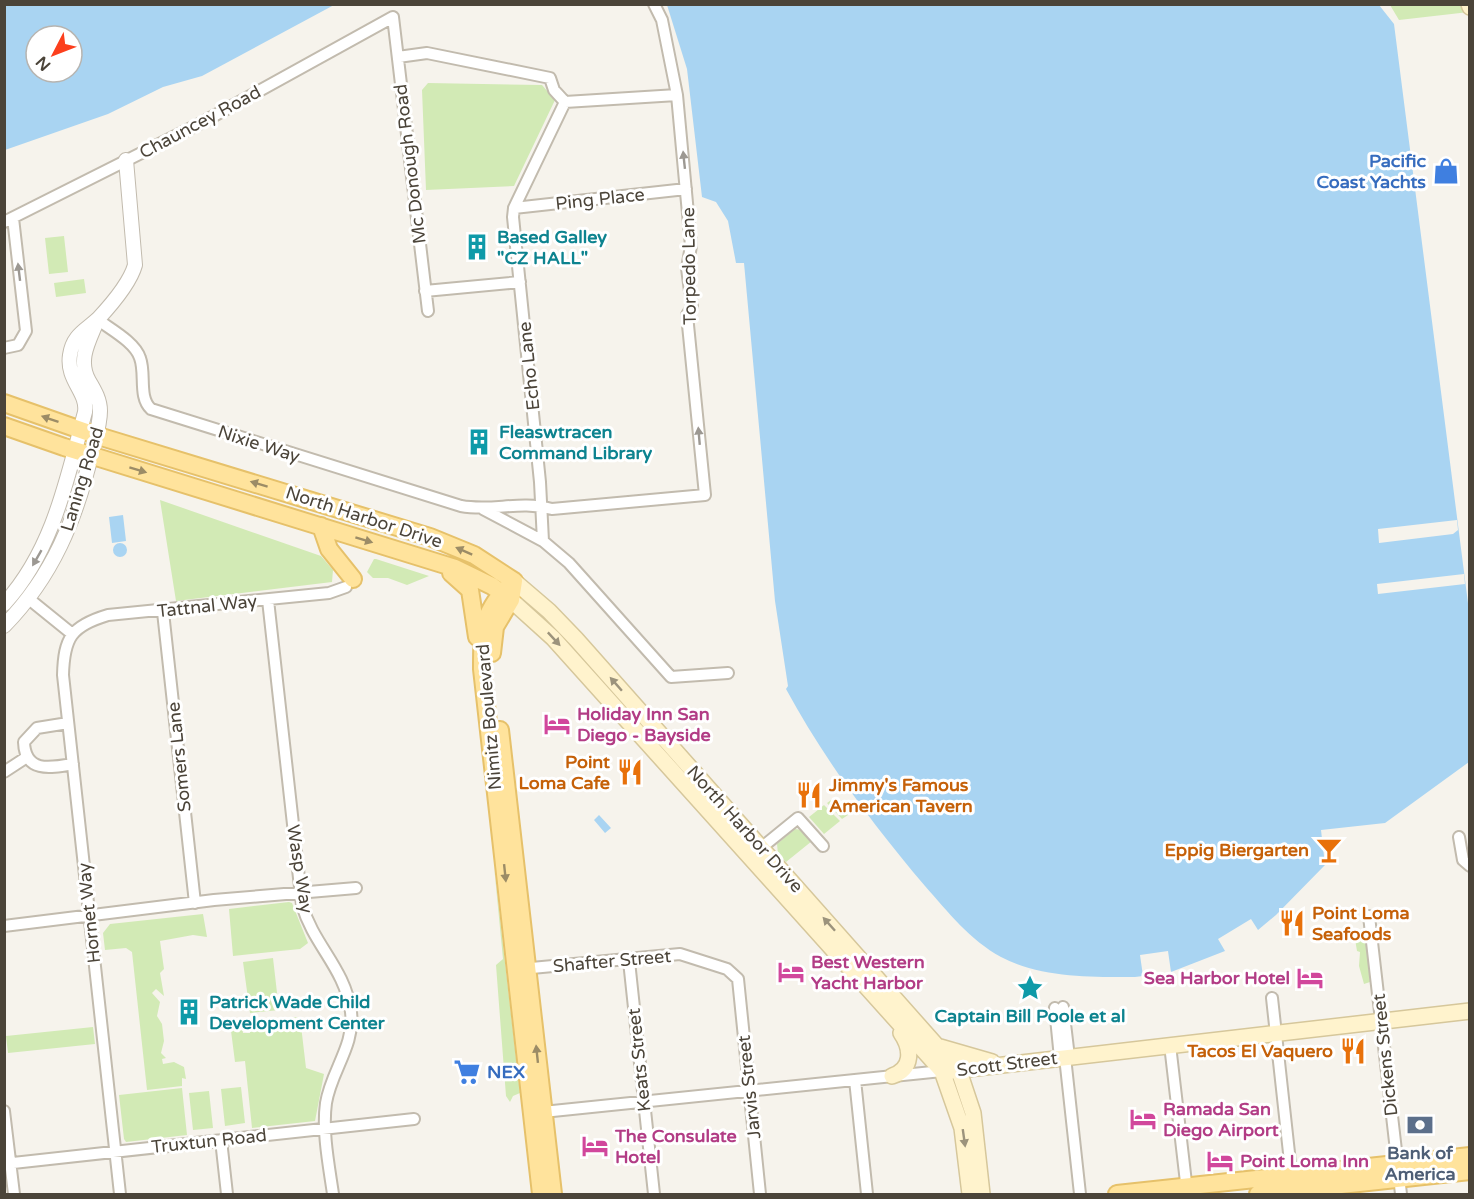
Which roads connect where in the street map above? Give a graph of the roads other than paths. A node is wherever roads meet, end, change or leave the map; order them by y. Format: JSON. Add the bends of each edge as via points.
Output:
{"nodes":[{"id":1,"x":654,"y":4,"type":"edge"},
{"id":2,"x":393,"y":17,"type":"joint"},
{"id":3,"x":398,"y":57,"type":"junction"},
{"id":4,"x":677,"y":95,"type":"junction"},
{"id":5,"x":565,"y":102,"type":"junction"},
{"id":6,"x":126,"y":160,"type":"junction"},
{"id":7,"x":687,"y":189,"type":"junction"},
{"id":8,"x":514,"y":208,"type":"junction"},
{"id":9,"x":9,"y":220,"type":"edge"},
{"id":10,"x":520,"y":282,"type":"junction"},
{"id":11,"x":425,"y":291,"type":"junction"},
{"id":12,"x":428,"y":310,"type":"dead end"},
{"id":13,"x":98,"y":319,"type":"junction"},
{"id":14,"x":4,"y":348,"type":"edge"},
{"id":15,"x":4,"y":403,"type":"edge"},
{"id":16,"x":4,"y":426,"type":"edge"},
{"id":17,"x":87,"y":433,"type":"junction"},
{"id":18,"x":74,"y":450,"type":"junction"},
{"id":19,"x":91,"y":456,"type":"junction"},
{"id":20,"x":542,"y":506,"type":"junction"},
{"id":21,"x":479,"y":509,"type":"junction"},
{"id":22,"x":321,"y":526,"type":"junction"},
{"id":23,"x":543,"y":541,"type":"junction"},
{"id":24,"x":432,"y":561,"type":"junction"},
{"id":25,"x":514,"y":581,"type":"junction"},
{"id":26,"x":350,"y":583,"type":"joint"},
{"id":27,"x":506,"y":596,"type":"junction"},
{"id":28,"x":29,"y":599,"type":"junction"},
{"id":29,"x":268,"y":600,"type":"junction"},
{"id":30,"x":4,"y":604,"type":"edge"},
{"id":31,"x":163,"y":612,"type":"junction"},
{"id":32,"x":4,"y":626,"type":"edge"},
{"id":33,"x":71,"y":633,"type":"junction"},
{"id":34,"x":482,"y":669,"type":"junction"},
{"id":35,"x":728,"y":673,"type":"dead end"},
{"id":36,"x":68,"y":723,"type":"junction"},
{"id":37,"x":27,"y":757,"type":"junction"},
{"id":38,"x":72,"y":764,"type":"junction"},
{"id":39,"x":4,"y":772,"type":"edge"},
{"id":40,"x":1459,"y":837,"type":"dead end"},
{"id":41,"x":823,"y":846,"type":"dead end"},
{"id":42,"x":762,"y":849,"type":"junction"},
{"id":43,"x":748,"y":858,"type":"junction"},
{"id":44,"x":1470,"y":866,"type":"edge"},
{"id":45,"x":356,"y":888,"type":"dead end"},
{"id":46,"x":300,"y":893,"type":"junction"},
{"id":47,"x":195,"y":903,"type":"junction"},
{"id":48,"x":89,"y":914,"type":"junction"},
{"id":49,"x":1369,"y":916,"type":"dead end"},
{"id":50,"x":4,"y":926,"type":"edge"},
{"id":51,"x":628,"y":961,"type":"junction"},
{"id":52,"x":522,"y":969,"type":"junction"},
{"id":53,"x":738,"y":979,"type":"joint"},
{"id":54,"x":1272,"y":998,"type":"dead end"},
{"id":55,"x":1059,"y":1007,"type":"dead end"},
{"id":56,"x":1470,"y":1011,"type":"edge"},
{"id":57,"x":893,"y":1020,"type":"junction"},
{"id":58,"x":1382,"y":1022,"type":"junction"},
{"id":59,"x":1276,"y":1034,"type":"junction"},
{"id":60,"x":937,"y":1046,"type":"junction"},
{"id":61,"x":1170,"y":1046,"type":"junction"},
{"id":62,"x":1065,"y":1057,"type":"junction"},
{"id":63,"x":1010,"y":1064,"type":"junction"},
{"id":64,"x":942,"y":1071,"type":"junction"},
{"id":65,"x":958,"y":1071,"type":"junction"},
{"id":66,"x":892,"y":1076,"type":"junction"},
{"id":67,"x":855,"y":1080,"type":"junction"},
{"id":68,"x":749,"y":1091,"type":"junction"},
{"id":69,"x":643,"y":1102,"type":"junction"},
{"id":70,"x":4,"y":1111,"type":"edge"},
{"id":71,"x":543,"y":1112,"type":"junction"},
{"id":72,"x":414,"y":1119,"type":"dead end"},
{"id":73,"x":326,"y":1128,"type":"junction"},
{"id":74,"x":221,"y":1140,"type":"junction"},
{"id":75,"x":115,"y":1152,"type":"junction"},
{"id":76,"x":1470,"y":1156,"type":"edge"},
{"id":77,"x":7,"y":1164,"type":"edge"},
{"id":78,"x":1470,"y":1171,"type":"edge"},
{"id":79,"x":1399,"y":1179,"type":"edge"},
{"id":80,"x":1292,"y":1187,"type":"edge"},
{"id":81,"x":1187,"y":1191,"type":"edge"},
{"id":82,"x":14,"y":1194,"type":"edge"},
{"id":83,"x":120,"y":1194,"type":"edge"},
{"id":84,"x":226,"y":1194,"type":"edge"},
{"id":85,"x":333,"y":1194,"type":"edge"},
{"id":86,"x":541,"y":1194,"type":"edge"},
{"id":87,"x":553,"y":1194,"type":"edge"},
{"id":88,"x":654,"y":1194,"type":"edge"},
{"id":89,"x":760,"y":1194,"type":"edge"},
{"id":90,"x":867,"y":1194,"type":"edge"},
{"id":91,"x":970,"y":1194,"type":"edge"},
{"id":92,"x":982,"y":1194,"type":"edge"},
{"id":93,"x":1080,"y":1194,"type":"edge"},
{"id":94,"x":1117,"y":1194,"type":"edge"},
{"id":95,"x":1257,"y":1194,"type":"edge"}],
"edges":[{"from":1,"to":4,"type":"street","name":"Torpedo Lane","via":[[662,20]]},
{"from":2,"to":3,"type":"street","name":"Mc Donough Road"},
{"from":2,"to":6,"type":"street","name":"Chauncey Road"},
{"from":3,"to":5,"type":"street","via":[[427,53],[550,78]]},
{"from":3,"to":11,"type":"street","name":"Mc Donough Road"},
{"from":4,"to":5,"type":"street"},
{"from":7,"to":4,"type":"street","name":"Torpedo Lane","one_way":true},
{"from":5,"to":8,"type":"street","name":"Echo Lane"},
{"from":6,"to":9,"type":"street","name":"Chauncey Road"},
{"from":6,"to":13,"type":"street","name":"Laning Road","via":[[135,265]]},
{"from":7,"to":8,"type":"street","name":"Ping Place"},
{"from":20,"to":7,"type":"street","name":"Torpedo Lane","one_way":true,"via":[[552,509],[705,495],[687,315],[692,308],[687,268],[691,246]]},
{"from":8,"to":10,"type":"street","name":"Echo Lane","via":[[513,233]]},
{"from":14,"to":9,"type":"street","one_way":true,"via":[[21,343],[26,326]]},
{"from":10,"to":11,"type":"street"},
{"from":10,"to":20,"type":"street","name":"Echo Lane"},
{"from":11,"to":12,"type":"street","name":"Mc Donough Road"},
{"from":13,"to":17,"type":"street","name":"Laning Road","via":[[83,360],[99,403],[99,421]]},
{"from":13,"to":21,"type":"street","name":"Nixie Way","via":[[137,352],[146,401],[152,409],[323,465]]},
{"from":17,"to":15,"type":"main road","name":"North Harbor Drive","one_way":true},
{"from":16,"to":18,"type":"main road","name":"North Harbor Drive"},
{"from":17,"to":18,"type":"street","name":"Laning Road"},
{"from":17,"to":19,"type":"street","name":"Laning Road"},
{"from":25,"to":17,"type":"main road","name":"North Harbor Drive","one_way":true,"via":[[474,555],[430,537]]},
{"from":18,"to":19,"type":"main road","name":"North Harbor Drive"},
{"from":18,"to":30,"type":"street","name":"Laning Road","one_way":true,"via":[[46,541],[24,580]]},
{"from":19,"to":22,"type":"main road","name":"North Harbor Drive","one_way":true},
{"from":19,"to":28,"type":"street","name":"Laning Road","via":[[62,542]]},
{"from":20,"to":21,"type":"street","via":[[530,503]]},
{"from":20,"to":23,"type":"street","name":"Echo Lane"},
{"from":21,"to":23,"type":"street"},
{"from":22,"to":24,"type":"main road","name":"North Harbor Drive","one_way":true},
{"from":22,"to":26,"type":"main road","via":[[328,549]]},
{"from":23,"to":35,"type":"street","via":[[569,563],[671,677]]},
{"from":24,"to":27,"type":"main road","name":"North Harbor Drive","via":[[471,575]]},
{"from":24,"to":34,"type":"main road","via":[[470,590]]},
{"from":25,"to":27,"type":"main road","name":"Nimitz Boulevard"},
{"from":42,"to":25,"type":"main road","name":"North Harbor Drive","one_way":true,"via":[[569,632]]},
{"from":26,"to":29,"type":"street","name":"Tattnal Way","via":[[329,593]]},
{"from":27,"to":34,"type":"main road","name":"Nimitz Boulevard","via":[[484,625]]},
{"from":27,"to":43,"type":"main road","name":"North Harbor Drive","one_way":true,"via":[[553,638]]},
{"from":27,"to":52,"type":"main road","name":"Nimitz Boulevard","via":[[495,627],[492,657]]},
{"from":28,"to":32,"type":"street","name":"Laning Road"},
{"from":28,"to":33,"type":"street"},
{"from":29,"to":31,"type":"street","name":"Tattnal Way"},
{"from":29,"to":46,"type":"street","name":"Wasp Way"},
{"from":31,"to":33,"type":"street","name":"Tattnal Way","via":[[108,615],[88,621]]},
{"from":31,"to":47,"type":"street","name":"Somers Lane"},
{"from":33,"to":36,"type":"street","name":"Hornet Way","via":[[64,651],[63,675]]},
{"from":34,"to":52,"type":"main road","name":"Nimitz Boulevard","one_way":true},
{"from":36,"to":37,"type":"street","via":[[44,726],[30,734],[24,742]]},
{"from":36,"to":38,"type":"street","name":"Hornet Way"},
{"from":37,"to":38,"type":"street","via":[[42,767]]},
{"from":37,"to":39,"type":"street"},
{"from":38,"to":48,"type":"street","name":"Hornet Way"},
{"from":40,"to":44,"type":"street","via":[[1463,860]]},
{"from":41,"to":42,"type":"street","via":[[798,818]]},
{"from":42,"to":43,"type":"street"},
{"from":60,"to":42,"type":"main road","name":"North Harbor Drive","one_way":true},
{"from":43,"to":57,"type":"main road","name":"North Harbor Drive"},
{"from":45,"to":46,"type":"street"},
{"from":46,"to":47,"type":"street"},
{"from":46,"to":73,"type":"street","name":"Wasp Way","via":[[306,918],[347,987],[351,1015],[350,1040],[326,1104]]},
{"from":47,"to":48,"type":"street"},
{"from":48,"to":50,"type":"street"},
{"from":48,"to":75,"type":"street","name":"Hornet Way"},
{"from":49,"to":58,"type":"street","name":"Dickens Street"},
{"from":51,"to":52,"type":"street","name":"Shafter Street","via":[[623,958]]},
{"from":51,"to":53,"type":"street","name":"Shafter Street","via":[[680,954],[727,969]]},
{"from":51,"to":69,"type":"street","name":"Keats Street"},
{"from":71,"to":52,"type":"main road","name":"Nimitz Boulevard","one_way":true},
{"from":52,"to":86,"type":"main road","name":"Nimitz Boulevard"},
{"from":53,"to":68,"type":"street","name":"Jarvis Street"},
{"from":54,"to":59,"type":"street"},
{"from":55,"to":62,"type":"street"},
{"from":56,"to":58,"type":"main road","name":"Scott Street"},
{"from":57,"to":64,"type":"main road","name":"North Harbor Drive"},
{"from":57,"to":66,"type":"main road","via":[[907,1044],[909,1056],[905,1068]]},
{"from":58,"to":59,"type":"main road","name":"Scott Street"},
{"from":58,"to":79,"type":"street","name":"Dickens Street"},
{"from":59,"to":61,"type":"main road","name":"Scott Street"},
{"from":59,"to":80,"type":"street"},
{"from":60,"to":63,"type":"main road","via":[[976,1059]]},
{"from":60,"to":65,"type":"main road","name":"North Harbor Drive"},
{"from":61,"to":62,"type":"main road","name":"Scott Street"},
{"from":61,"to":81,"type":"street"},
{"from":62,"to":63,"type":"main road","name":"Scott Street"},
{"from":62,"to":93,"type":"street"},
{"from":63,"to":65,"type":"main road","name":"Scott Street"},
{"from":64,"to":65,"type":"main road","name":"Scott Street"},
{"from":64,"to":66,"type":"street","name":"Scott Street"},
{"from":64,"to":91,"type":"main road","name":"North Harbor Drive","one_way":true,"via":[[962,1128]]},
{"from":65,"to":92,"type":"main road","name":"North Harbor Drive","via":[[973,1113]]},
{"from":66,"to":67,"type":"street","name":"Scott Street"},
{"from":67,"to":68,"type":"street","name":"Scott Street"},
{"from":67,"to":90,"type":"street"},
{"from":68,"to":69,"type":"street","name":"Scott Street"},
{"from":68,"to":89,"type":"street","name":"Jarvis Street"},
{"from":69,"to":71,"type":"street","name":"Scott Street"},
{"from":69,"to":88,"type":"street","name":"Keats Street"},
{"from":70,"to":77,"type":"street"},
{"from":71,"to":87,"type":"main road","name":"Nimitz Boulevard"},
{"from":72,"to":73,"type":"street","name":"Truxtun Road"},
{"from":73,"to":74,"type":"street","name":"Truxtun Road"},
{"from":73,"to":85,"type":"street","name":"Wasp Way"},
{"from":74,"to":75,"type":"street","name":"Truxtun Road"},
{"from":74,"to":84,"type":"street"},
{"from":75,"to":77,"type":"street","name":"Truxtun Road"},
{"from":75,"to":83,"type":"street","name":"Hornet Way"},
{"from":76,"to":79,"type":"main road"},
{"from":77,"to":82,"type":"street"},
{"from":78,"to":79,"type":"main road"},
{"from":79,"to":80,"type":"main road"},
{"from":80,"to":81,"type":"main road"},
{"from":80,"to":95,"type":"main road"},
{"from":81,"to":94,"type":"main road"}]}
